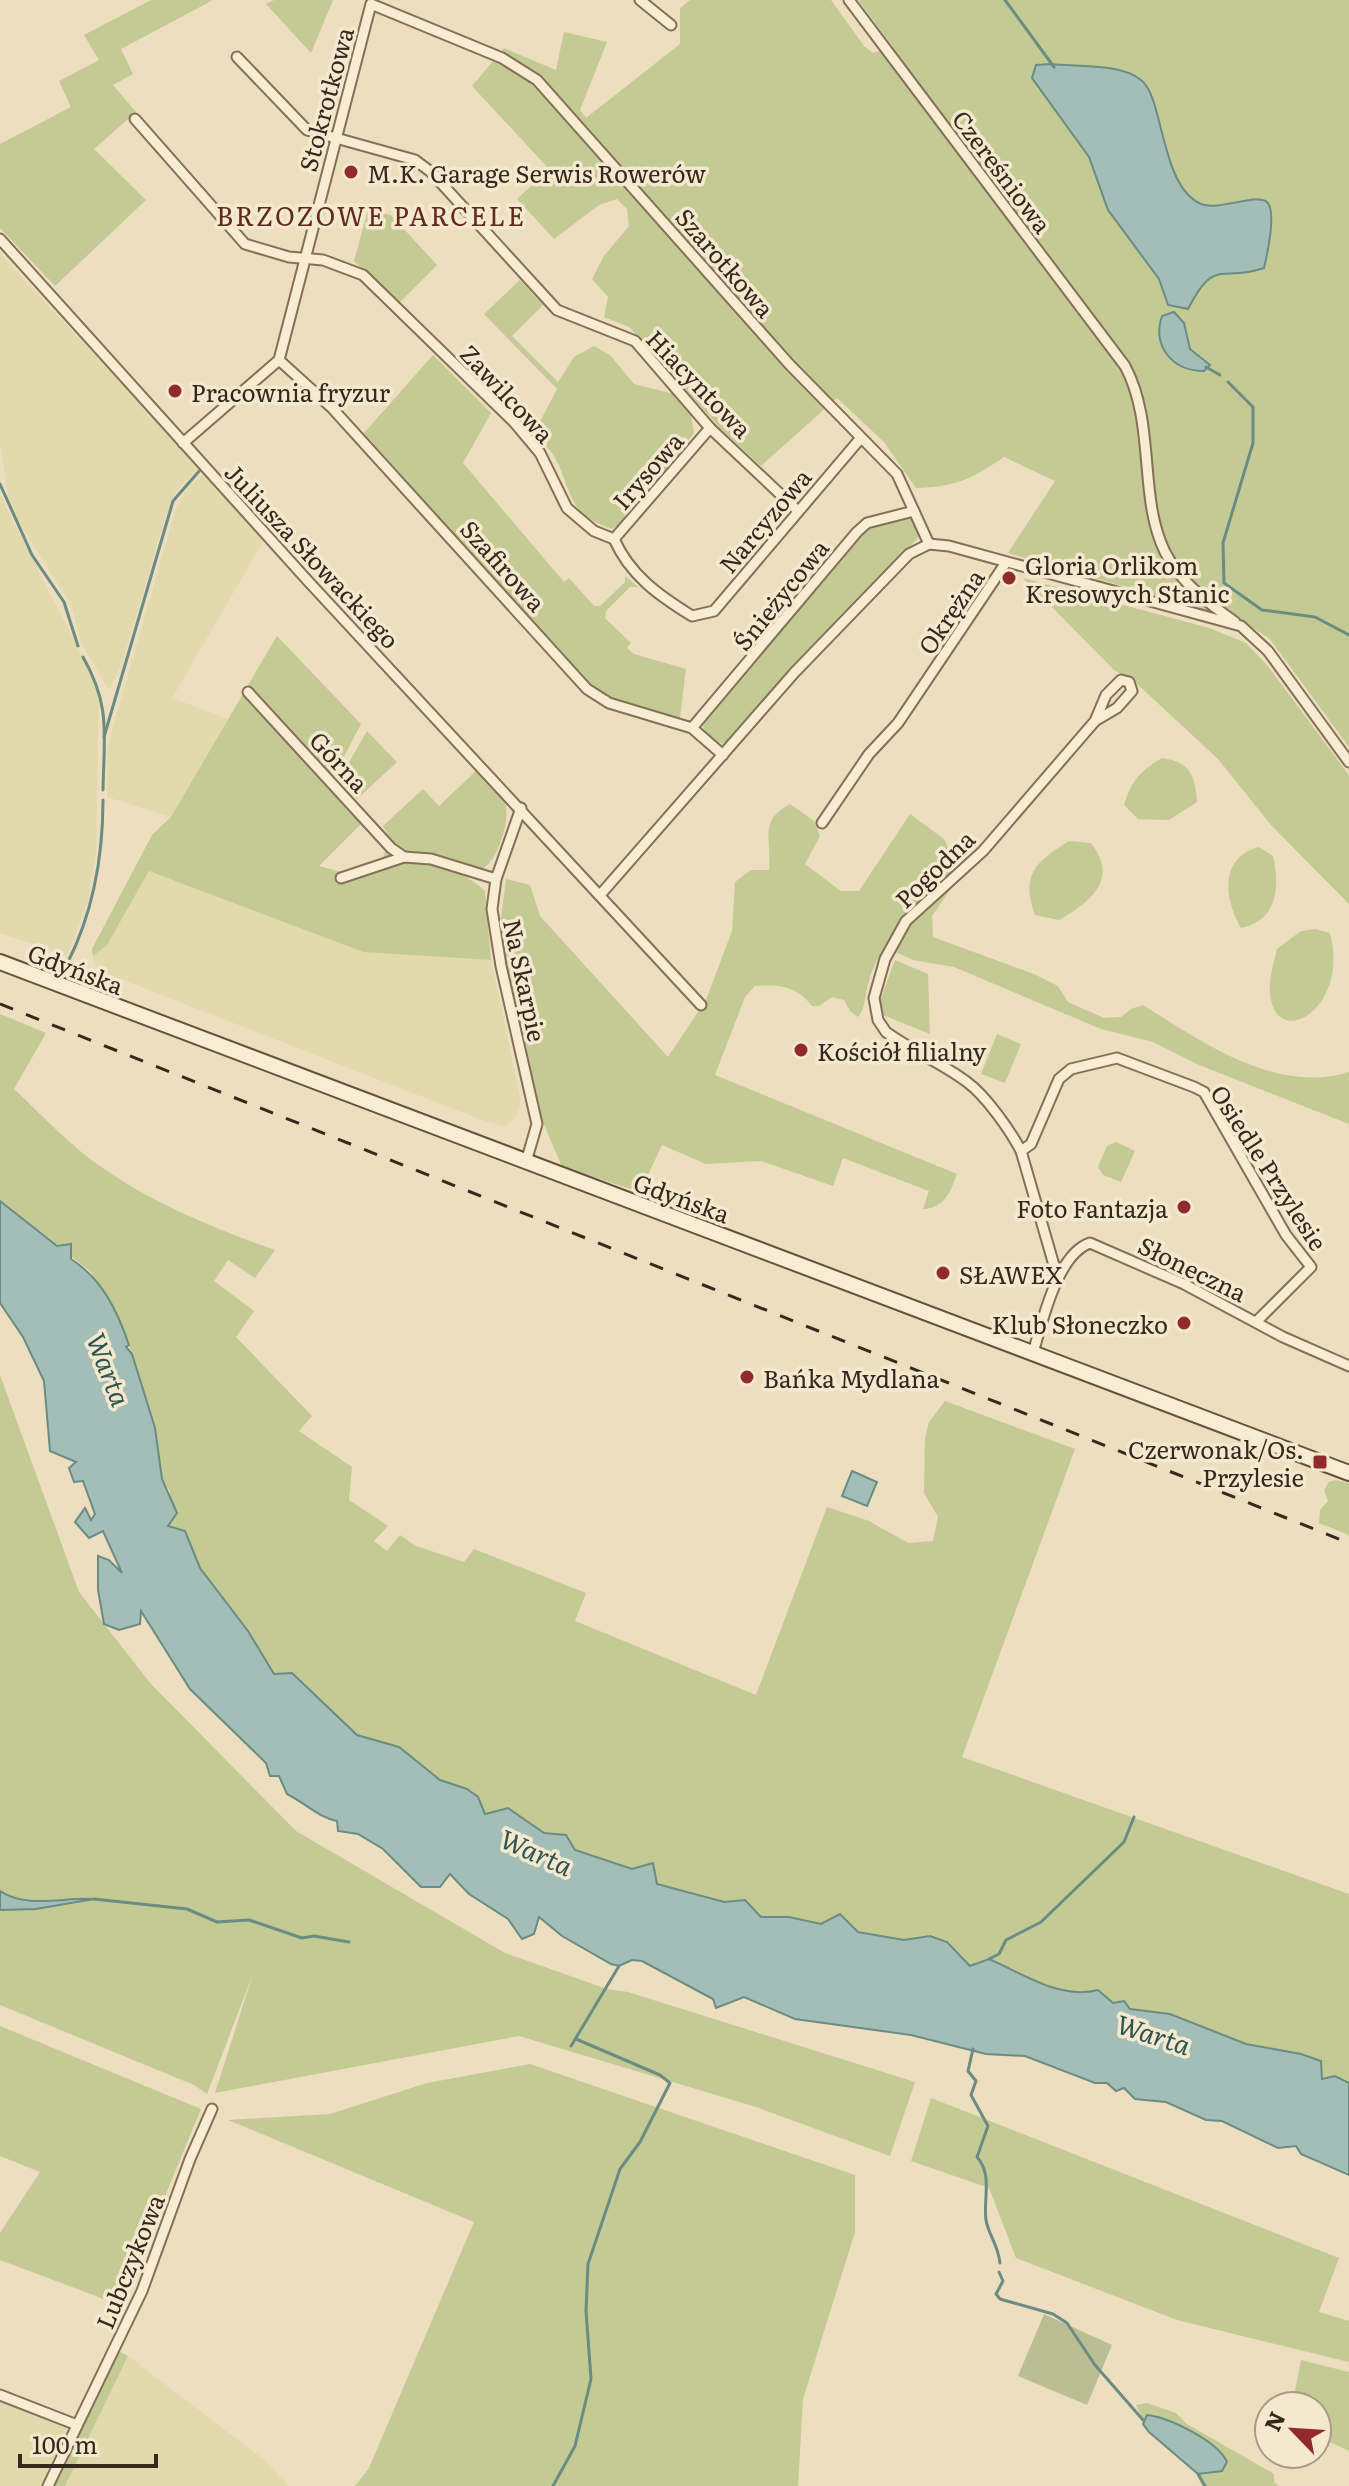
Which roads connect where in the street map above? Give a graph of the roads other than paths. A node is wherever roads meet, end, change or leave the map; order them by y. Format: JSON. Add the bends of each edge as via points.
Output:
{"nodes":[{"id":1,"x":640,"y":0,"type":"edge"},
{"id":2,"x":849,"y":0,"type":"edge"},
{"id":3,"x":371,"y":4,"type":"joint"},
{"id":4,"x":671,"y":25,"type":"dead end"},
{"id":5,"x":237,"y":57,"type":"dead end"},
{"id":6,"x":135,"y":119,"type":"dead end"},
{"id":7,"x":335,"y":138,"type":"junction"},
{"id":8,"x":0,"y":239,"type":"edge"},
{"id":9,"x":305,"y":259,"type":"junction"},
{"id":10,"x":279,"y":360,"type":"junction"},
{"id":11,"x":710,"y":428,"type":"junction"},
{"id":12,"x":860,"y":439,"type":"junction"},
{"id":13,"x":183,"y":443,"type":"junction"},
{"id":14,"x":798,"y":511,"type":"junction"},
{"id":15,"x":914,"y":511,"type":"junction"},
{"id":16,"x":614,"y":539,"type":"junction"},
{"id":17,"x":929,"y":544,"type":"junction"},
{"id":18,"x":1005,"y":564,"type":"junction"},
{"id":19,"x":692,"y":616,"type":"joint"},
{"id":20,"x":1241,"y":626,"type":"junction"},
{"id":21,"x":248,"y":692,"type":"dead end"},
{"id":22,"x":1095,"y":721,"type":"junction"},
{"id":23,"x":692,"y":728,"type":"junction"},
{"id":24,"x":723,"y":755,"type":"junction"},
{"id":25,"x":1349,"y":762,"type":"edge"},
{"id":26,"x":521,"y":808,"type":"junction"},
{"id":27,"x":822,"y":823,"type":"dead end"},
{"id":28,"x":404,"y":857,"type":"junction"},
{"id":29,"x":341,"y":878,"type":"dead end"},
{"id":30,"x":496,"y":879,"type":"junction"},
{"id":31,"x":600,"y":895,"type":"junction"},
{"id":32,"x":0,"y":962,"type":"edge"},
{"id":33,"x":701,"y":1005,"type":"dead end"},
{"id":34,"x":1021,"y":1151,"type":"junction"},
{"id":35,"x":526,"y":1162,"type":"junction"},
{"id":36,"x":1058,"y":1279,"type":"junction"},
{"id":37,"x":1257,"y":1321,"type":"junction"},
{"id":38,"x":1033,"y":1353,"type":"junction"},
{"id":39,"x":1349,"y":1366,"type":"edge"},
{"id":40,"x":1349,"y":1473,"type":"edge"},
{"id":41,"x":212,"y":2109,"type":"dead end"},
{"id":42,"x":0,"y":2395,"type":"edge"},
{"id":43,"x":77,"y":2425,"type":"junction"},
{"id":44,"x":48,"y":2486,"type":"edge"}],
"edges":[{"from":1,"to":4,"type":"street"},
{"from":2,"to":20,"type":"street","name":"Czereśniowa","via":[[1125,366],[1141,407],[1157,529],[1165,551],[1192,588]]},
{"from":3,"to":7,"type":"street","name":"Stokrotkowa"},
{"from":3,"to":12,"type":"street","name":"Szarotkowa","via":[[502,58],[537,80]]},
{"from":5,"to":7,"type":"street","name":"Hiacyntowa","via":[[298,124]]},
{"from":6,"to":9,"type":"street","name":"Zawilcowa","via":[[245,244]]},
{"from":7,"to":9,"type":"street","name":"Stokrotkowa"},
{"from":7,"to":11,"type":"street","name":"Hiacyntowa","via":[[415,160],[431,172],[557,310],[635,341]]},
{"from":8,"to":13,"type":"street","name":"Juliusza Słowackiego"},
{"from":9,"to":10,"type":"street","name":"Stokrotkowa"},
{"from":9,"to":16,"type":"street","name":"Zawilcowa","via":[[363,275],[514,422],[540,453],[567,508],[594,531]]},
{"from":10,"to":13,"type":"street"},
{"from":10,"to":23,"type":"street","name":"Szafirowa","via":[[332,408],[587,689],[609,703]]},
{"from":11,"to":14,"type":"street","name":"Hiacyntowa"},
{"from":11,"to":16,"type":"street","name":"Irysowa"},
{"from":12,"to":14,"type":"street","name":"Narcyzowa"},
{"from":12,"to":15,"type":"street","name":"Szarotkowa","via":[[897,474]]},
{"from":13,"to":26,"type":"street","name":"Juliusza Słowackiego"},
{"from":14,"to":19,"type":"street","name":"Narcyzowa","via":[[714,611]]},
{"from":15,"to":17,"type":"street","name":"Szarotkowa"},
{"from":15,"to":23,"type":"street","name":"Śnieżycowa","via":[[867,523],[857,532]]},
{"from":16,"to":19,"type":"street","name":"Zawilcowa","via":[[626,565]]},
{"from":17,"to":18,"type":"street"},
{"from":17,"to":24,"type":"street","via":[[909,554],[838,626]]},
{"from":18,"to":20,"type":"street","name":"Okrężna"},
{"from":18,"to":27,"type":"street","name":"Okrężna","via":[[898,723],[869,754]]},
{"from":20,"to":25,"type":"street","name":"Okrężna","via":[[1268,651]]},
{"from":21,"to":28,"type":"street","name":"Górna"},
{"from":22,"to":22,"type":"street","name":"Pogodna","via":[[1111,687],[1121,680],[1129,682],[1132,691],[1124,702]]},
{"from":22,"to":34,"type":"street","name":"Pogodna","via":[[983,851],[906,921],[885,959],[874,998],[886,1032],[980,1092]]},
{"from":23,"to":24,"type":"street","name":"Szafirowa"},
{"from":24,"to":31,"type":"street"},
{"from":26,"to":30,"type":"street","name":"Na Skarpie"},
{"from":26,"to":31,"type":"street","name":"Juliusza Słowackiego"},
{"from":28,"to":29,"type":"street"},
{"from":28,"to":30,"type":"street","via":[[431,859]]},
{"from":30,"to":35,"type":"street","name":"Na Skarpie","via":[[495,937],[537,1124]]},
{"from":31,"to":33,"type":"street","name":"Juliusza Słowackiego"},
{"from":32,"to":35,"type":"main road","name":"Gdyńska"},
{"from":34,"to":36,"type":"street"},
{"from":34,"to":37,"type":"street","name":"Osiedle Przylesie","via":[[1031,1144],[1059,1079],[1071,1069],[1117,1058],[1204,1092],[1286,1235],[1311,1267]]},
{"from":35,"to":38,"type":"main road","name":"Gdyńska"},
{"from":36,"to":37,"type":"street","name":"Słoneczna","via":[[1082,1246],[1099,1245]]},
{"from":36,"to":38,"type":"street","name":"Słoneczna"},
{"from":37,"to":39,"type":"street","name":"Słoneczna"},
{"from":38,"to":40,"type":"main road","name":"Gdyńska"},
{"from":41,"to":43,"type":"street","name":"Lubczykowa","via":[[142,2291]]},
{"from":42,"to":43,"type":"street"},
{"from":43,"to":44,"type":"street","name":"Lubczykowa"}]}
